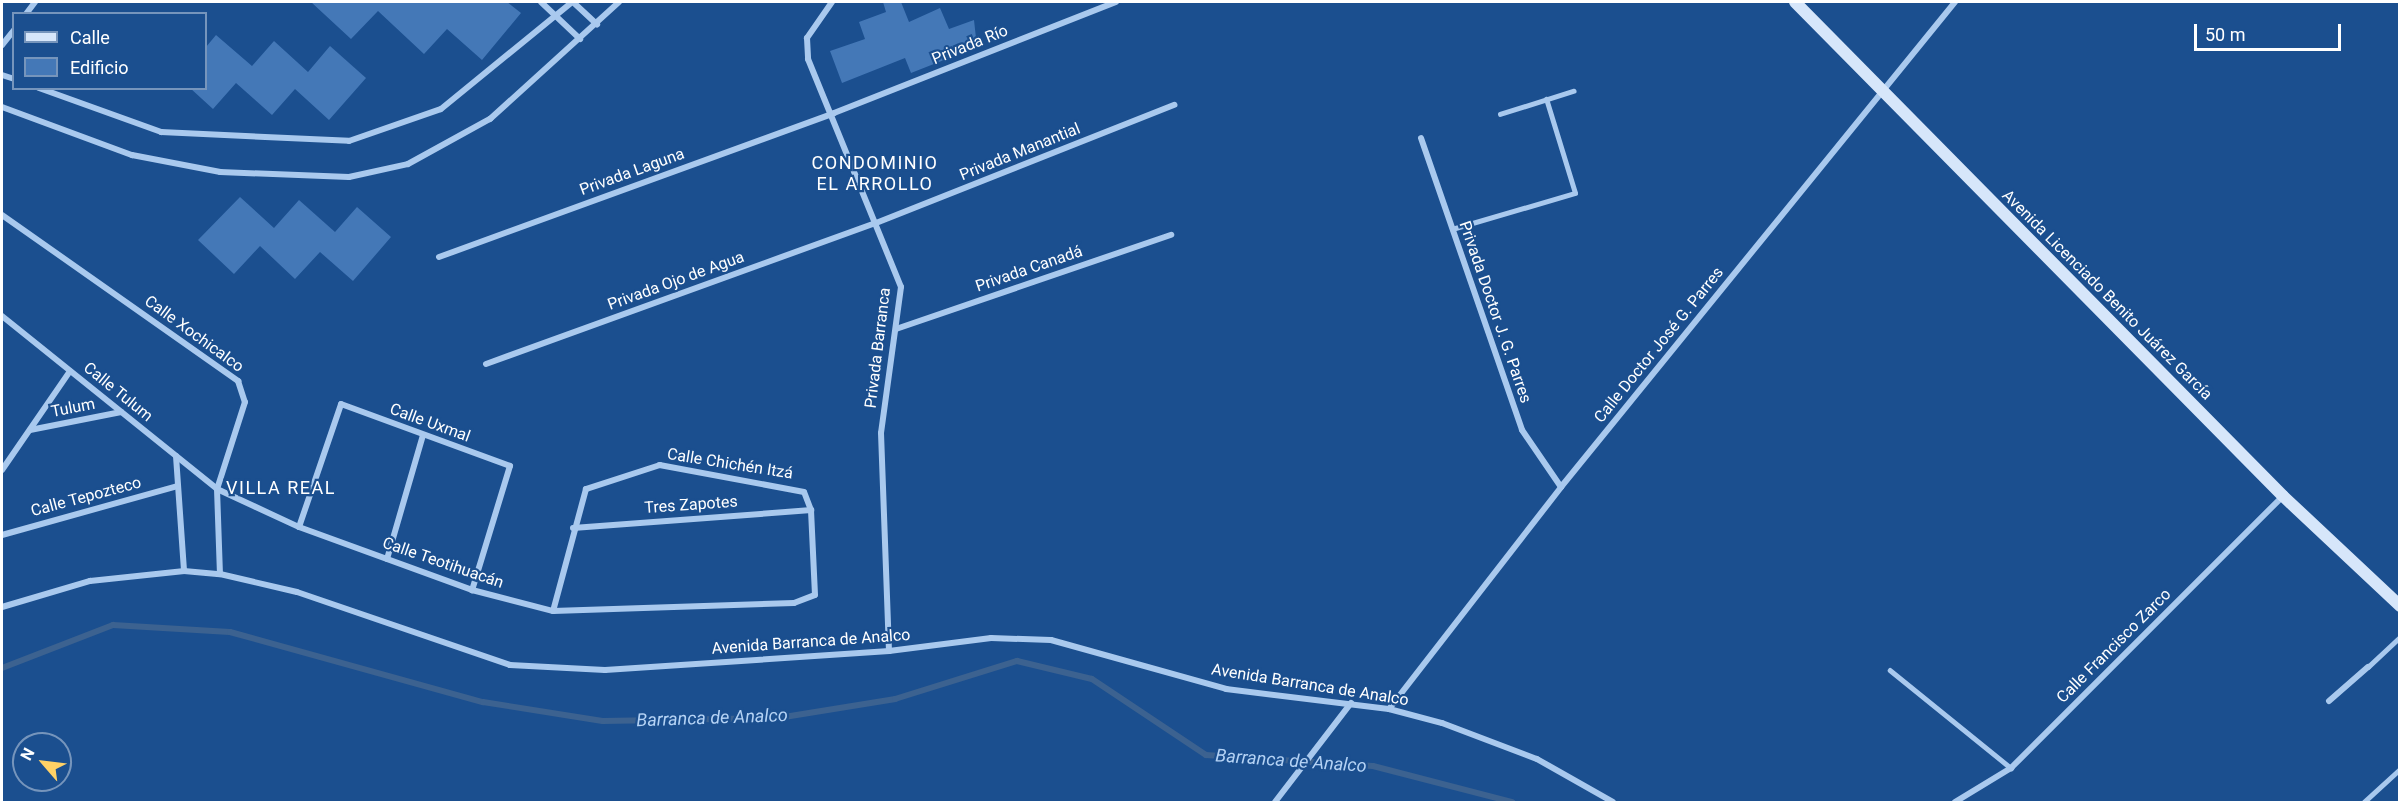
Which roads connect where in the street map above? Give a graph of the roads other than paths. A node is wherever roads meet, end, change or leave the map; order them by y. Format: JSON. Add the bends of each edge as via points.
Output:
{"nodes":[{"id":1,"x":541,"y":2,"type":"edge"},
{"id":2,"x":573,"y":2,"type":"edge"},
{"id":3,"x":619,"y":2,"type":"edge"},
{"id":4,"x":832,"y":2,"type":"edge"},
{"id":5,"x":1116,"y":2,"type":"edge"},
{"id":6,"x":1796,"y":2,"type":"edge"},
{"id":7,"x":1955,"y":2,"type":"edge"},
{"id":8,"x":557,"y":17,"type":"junction"},
{"id":9,"x":597,"y":24,"type":"junction"},
{"id":10,"x":12,"y":32,"type":"edge"},
{"id":11,"x":580,"y":39,"type":"junction"},
{"id":12,"x":2,"y":45,"type":"edge"},
{"id":13,"x":45,"y":90,"type":"edge"},
{"id":14,"x":1574,"y":91,"type":"dead end"},
{"id":15,"x":1882,"y":92,"type":"junction"},
{"id":16,"x":1546,"y":99,"type":"junction"},
{"id":17,"x":1174,"y":105,"type":"dead end"},
{"id":18,"x":2,"y":108,"type":"edge"},
{"id":19,"x":834,"y":113,"type":"junction"},
{"id":20,"x":1500,"y":114,"type":"dead end"},
{"id":21,"x":1420,"y":138,"type":"dead end"},
{"id":22,"x":2,"y":215,"type":"edge"},
{"id":23,"x":876,"y":223,"type":"junction"},
{"id":24,"x":1452,"y":229,"type":"junction"},
{"id":25,"x":1171,"y":235,"type":"dead end"},
{"id":26,"x":439,"y":257,"type":"dead end"},
{"id":27,"x":2,"y":318,"type":"edge"},
{"id":28,"x":896,"y":329,"type":"junction"},
{"id":29,"x":486,"y":364,"type":"dead end"},
{"id":30,"x":70,"y":371,"type":"junction"},
{"id":31,"x":121,"y":412,"type":"junction"},
{"id":32,"x":30,"y":430,"type":"junction"},
{"id":33,"x":423,"y":435,"type":"junction"},
{"id":34,"x":176,"y":456,"type":"junction"},
{"id":35,"x":2,"y":470,"type":"edge"},
{"id":36,"x":177,"y":486,"type":"junction"},
{"id":37,"x":1561,"y":487,"type":"junction"},
{"id":38,"x":217,"y":489,"type":"junction"},
{"id":39,"x":2283,"y":496,"type":"junction"},
{"id":40,"x":811,"y":510,"type":"junction"},
{"id":41,"x":299,"y":527,"type":"junction"},
{"id":42,"x":573,"y":528,"type":"junction"},
{"id":43,"x":2,"y":536,"type":"edge"},
{"id":44,"x":387,"y":559,"type":"junction"},
{"id":45,"x":184,"y":571,"type":"junction"},
{"id":46,"x":220,"y":574,"type":"junction"},
{"id":47,"x":471,"y":590,"type":"junction"},
{"id":48,"x":2400,"y":606,"type":"edge"},
{"id":49,"x":2,"y":607,"type":"edge"},
{"id":50,"x":554,"y":611,"type":"junction"},
{"id":51,"x":2400,"y":637,"type":"edge"},
{"id":52,"x":889,"y":651,"type":"junction"},
{"id":53,"x":2368,"y":667,"type":"joint"},
{"id":54,"x":1890,"y":670,"type":"dead end"},
{"id":55,"x":2329,"y":701,"type":"dead end"},
{"id":56,"x":1351,"y":703,"type":"junction"},
{"id":57,"x":1389,"y":709,"type":"junction"},
{"id":58,"x":2011,"y":768,"type":"junction"},
{"id":59,"x":2400,"y":769,"type":"edge"},
{"id":60,"x":1275,"y":802,"type":"edge"},
{"id":61,"x":1613,"y":802,"type":"edge"},
{"id":62,"x":1955,"y":802,"type":"edge"},
{"id":63,"x":2364,"y":802,"type":"edge"}],
"edges":[{"from":1,"to":8,"type":"street"},
{"from":2,"to":8,"type":"street"},
{"from":2,"to":9,"type":"street"},
{"from":3,"to":9,"type":"street"},
{"from":4,"to":19,"type":"street","name":"Privada Barranca","via":[[807,38],[808,60]]},
{"from":5,"to":19,"type":"street","name":"Privada Río"},
{"from":6,"to":15,"type":"main road","name":"Avenida Licenciado Benito Juárez García"},
{"from":7,"to":15,"type":"street","name":"Calle Doctor José G. Parres"},
{"from":8,"to":11,"type":"street"},
{"from":8,"to":13,"type":"street","via":[[441,109],[349,141],[162,132]]},
{"from":9,"to":11,"type":"street"},
{"from":10,"to":12,"type":"street"},
{"from":11,"to":18,"type":"street","via":[[490,119],[408,164],[349,177],[220,172],[132,155]]},
{"from":14,"to":16,"type":"lane"},
{"from":15,"to":37,"type":"street","name":"Calle Doctor José G. Parres"},
{"from":15,"to":39,"type":"main road","name":"Avenida Licenciado Benito Juárez García"},
{"from":16,"to":20,"type":"lane"},
{"from":16,"to":24,"type":"lane","via":[[1575,193]]},
{"from":17,"to":23,"type":"street","name":"Privada Manantial"},
{"from":19,"to":23,"type":"street","name":"Privada Barranca"},
{"from":19,"to":26,"type":"street","name":"Privada Laguna"},
{"from":21,"to":24,"type":"street","name":"Privada Doctor J. G. Parres"},
{"from":22,"to":38,"type":"street","name":"Calle Xochicalco","via":[[238,381],[245,402]]},
{"from":23,"to":28,"type":"street","name":"Privada Barranca","via":[[901,287]]},
{"from":23,"to":29,"type":"street","name":"Privada Ojo de Agua"},
{"from":24,"to":37,"type":"street","name":"Privada Doctor J. G. Parres","via":[[1522,430]]},
{"from":25,"to":28,"type":"street","name":"Privada Canadá"},
{"from":27,"to":30,"type":"street","name":"Calle Tulum"},
{"from":28,"to":52,"type":"street","name":"Privada Barranca","via":[[881,433]]},
{"from":30,"to":31,"type":"street","name":"Calle Tulum"},
{"from":30,"to":32,"type":"street"},
{"from":31,"to":32,"type":"street","name":"Tulum"},
{"from":31,"to":34,"type":"street","name":"Calle Tulum"},
{"from":32,"to":35,"type":"street"},
{"from":33,"to":41,"type":"street","name":"Calle Uxmal","via":[[340,404]]},
{"from":33,"to":44,"type":"street"},
{"from":33,"to":47,"type":"street","name":"Calle Uxmal","via":[[510,466]]},
{"from":34,"to":36,"type":"street"},
{"from":34,"to":38,"type":"street","name":"Calle Tulum"},
{"from":36,"to":43,"type":"street","name":"Calle Tepozteco"},
{"from":36,"to":45,"type":"street"},
{"from":37,"to":57,"type":"street","name":"Calle Doctor José G. Parres"},
{"from":38,"to":41,"type":"street","name":"Calle Teotihuacán"},
{"from":38,"to":46,"type":"street","name":"Calle Xochicalco"},
{"from":39,"to":48,"type":"main road","name":"Avenida Licenciado Benito Juárez García"},
{"from":39,"to":58,"type":"street","name":"Calle Francisco Zarco"},
{"from":40,"to":42,"type":"street","name":"Tres Zapotes"},
{"from":40,"to":42,"type":"street","name":"Calle Chichén Itzá","via":[[804,492],[790,485],[660,465],[586,489]]},
{"from":40,"to":50,"type":"street","name":"Calle Teotihuacán","via":[[815,595],[794,603]]},
{"from":41,"to":44,"type":"street","name":"Calle Teotihuacán"},
{"from":42,"to":50,"type":"street"},
{"from":44,"to":47,"type":"street","name":"Calle Teotihuacán"},
{"from":45,"to":46,"type":"street","name":"Avenida Barranca de Analco"},
{"from":45,"to":49,"type":"street","name":"Avenida Barranca de Analco","via":[[90,581]]},
{"from":46,"to":52,"type":"street","name":"Avenida Barranca de Analco","via":[[297,592],[510,665],[605,670]]},
{"from":47,"to":50,"type":"street","name":"Calle Teotihuacán"},
{"from":51,"to":53,"type":"lane"},
{"from":52,"to":56,"type":"street","name":"Avenida Barranca de Analco","via":[[990,638],[1051,640],[1226,689]]},
{"from":53,"to":55,"type":"street"},
{"from":54,"to":58,"type":"lane"},
{"from":56,"to":57,"type":"street","name":"Avenida Barranca de Analco"},
{"from":56,"to":60,"type":"street"},
{"from":57,"to":61,"type":"street","name":"Avenida Barranca de Analco","via":[[1537,759]]},
{"from":58,"to":62,"type":"street","name":"Calle Francisco Zarco"},
{"from":59,"to":63,"type":"lane"}]}
